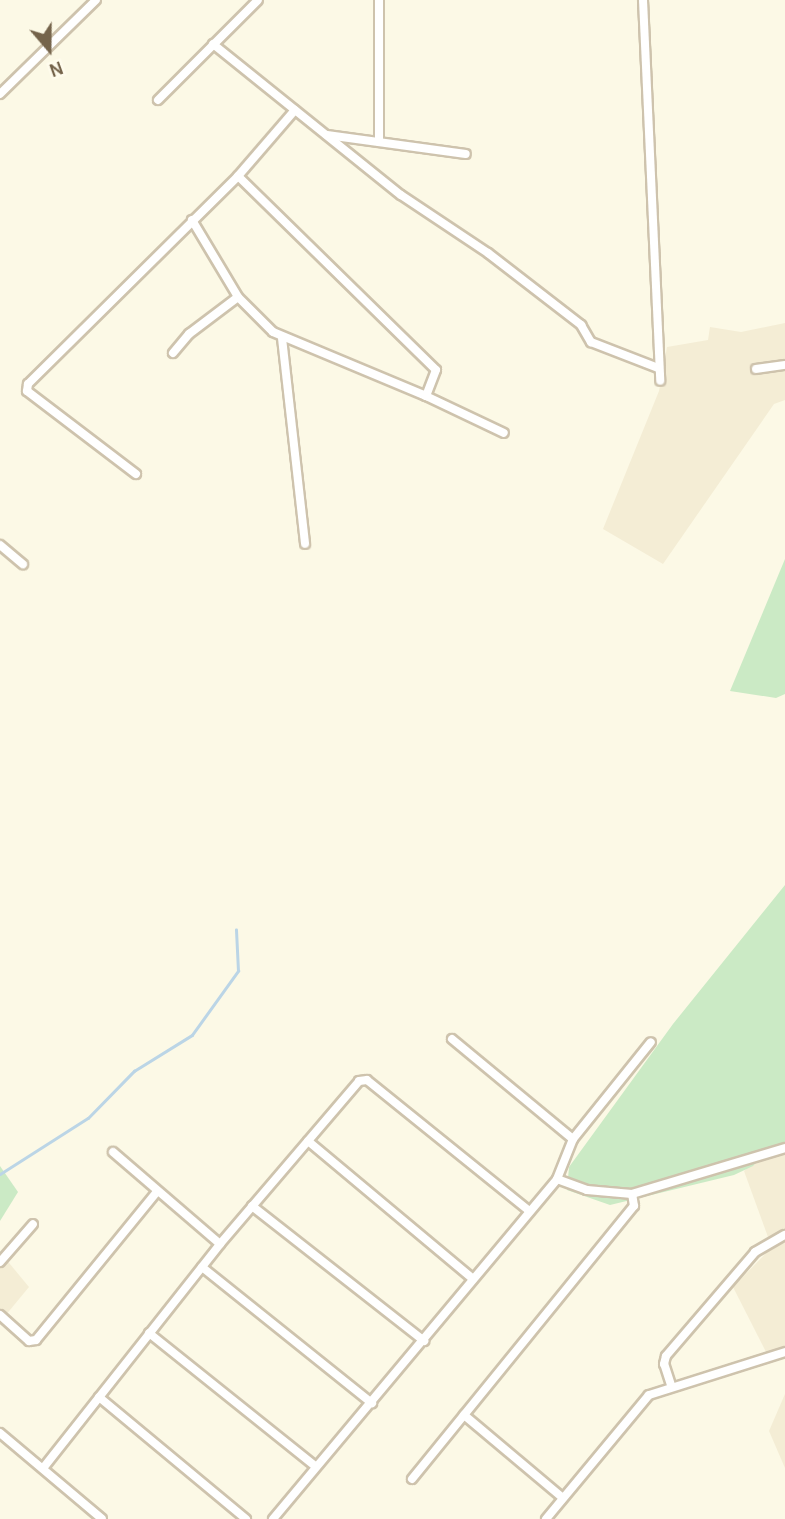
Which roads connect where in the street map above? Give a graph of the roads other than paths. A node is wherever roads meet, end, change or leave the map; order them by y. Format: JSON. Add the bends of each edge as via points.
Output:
{"nodes":[{"id":1,"x":96,"y":0,"type":"edge"},
{"id":2,"x":258,"y":0,"type":"edge"},
{"id":3,"x":379,"y":0,"type":"edge"},
{"id":4,"x":643,"y":0,"type":"edge"},
{"id":5,"x":213,"y":44,"type":"junction"},
{"id":6,"x":0,"y":94,"type":"edge"},
{"id":7,"x":158,"y":100,"type":"dead end"},
{"id":8,"x":295,"y":110,"type":"junction"},
{"id":9,"x":326,"y":135,"type":"junction"},
{"id":10,"x":379,"y":142,"type":"junction"},
{"id":11,"x":466,"y":154,"type":"dead end"},
{"id":12,"x":238,"y":176,"type":"junction"},
{"id":13,"x":192,"y":220,"type":"junction"},
{"id":14,"x":237,"y":297,"type":"junction"},
{"id":15,"x":282,"y":338,"type":"junction"},
{"id":16,"x":173,"y":354,"type":"dead end"},
{"id":17,"x":785,"y":365,"type":"edge"},
{"id":18,"x":658,"y":368,"type":"junction"},
{"id":19,"x":756,"y":369,"type":"dead end"},
{"id":20,"x":660,"y":381,"type":"dead end"},
{"id":21,"x":426,"y":396,"type":"junction"},
{"id":22,"x":504,"y":433,"type":"dead end"},
{"id":23,"x":136,"y":474,"type":"dead end"},
{"id":24,"x":305,"y":544,"type":"dead end"},
{"id":25,"x":0,"y":545,"type":"edge"},
{"id":26,"x":23,"y":564,"type":"dead end"},
{"id":27,"x":452,"y":1039,"type":"dead end"},
{"id":28,"x":651,"y":1042,"type":"dead end"},
{"id":29,"x":573,"y":1139,"type":"junction"},
{"id":30,"x":308,"y":1141,"type":"junction"},
{"id":31,"x":785,"y":1147,"type":"edge"},
{"id":32,"x":113,"y":1152,"type":"dead end"},
{"id":33,"x":557,"y":1179,"type":"junction"},
{"id":34,"x":156,"y":1192,"type":"junction"},
{"id":35,"x":632,"y":1194,"type":"junction"},
{"id":36,"x":252,"y":1206,"type":"junction"},
{"id":37,"x":528,"y":1210,"type":"junction"},
{"id":38,"x":33,"y":1224,"type":"dead end"},
{"id":39,"x":785,"y":1235,"type":"edge"},
{"id":40,"x":220,"y":1244,"type":"junction"},
{"id":41,"x":0,"y":1262,"type":"edge"},
{"id":42,"x":202,"y":1267,"type":"junction"},
{"id":43,"x":473,"y":1279,"type":"junction"},
{"id":44,"x":0,"y":1315,"type":"edge"},
{"id":45,"x":149,"y":1333,"type":"junction"},
{"id":46,"x":424,"y":1341,"type":"junction"},
{"id":47,"x":785,"y":1352,"type":"edge"},
{"id":48,"x":671,"y":1385,"type":"junction"},
{"id":49,"x":99,"y":1397,"type":"junction"},
{"id":50,"x":372,"y":1403,"type":"junction"},
{"id":51,"x":464,"y":1415,"type":"junction"},
{"id":52,"x":0,"y":1433,"type":"edge"},
{"id":53,"x":315,"y":1466,"type":"junction"},
{"id":54,"x":44,"y":1467,"type":"junction"},
{"id":55,"x":412,"y":1479,"type":"dead end"},
{"id":56,"x":563,"y":1498,"type":"junction"},
{"id":57,"x":102,"y":1519,"type":"edge"},
{"id":58,"x":246,"y":1519,"type":"edge"},
{"id":59,"x":273,"y":1519,"type":"edge"},
{"id":60,"x":546,"y":1519,"type":"edge"}],
"edges":[{"from":1,"to":6,"type":"street"},
{"from":2,"to":5,"type":"street"},
{"from":3,"to":10,"type":"street"},
{"from":4,"to":18,"type":"street"},
{"from":5,"to":7,"type":"street"},
{"from":5,"to":8,"type":"street"},
{"from":8,"to":9,"type":"street"},
{"from":8,"to":12,"type":"street"},
{"from":9,"to":10,"type":"street"},
{"from":9,"to":18,"type":"street","via":[[581,325],[591,342]]},
{"from":10,"to":11,"type":"street"},
{"from":12,"to":13,"type":"street"},
{"from":12,"to":21,"type":"street","via":[[436,370]]},
{"from":13,"to":14,"type":"street"},
{"from":13,"to":23,"type":"street","via":[[28,384],[27,391]]},
{"from":14,"to":15,"type":"street"},
{"from":14,"to":16,"type":"street","via":[[189,334]]},
{"from":15,"to":21,"type":"street"},
{"from":15,"to":24,"type":"street"},
{"from":17,"to":19,"type":"street"},
{"from":18,"to":20,"type":"street"},
{"from":21,"to":22,"type":"street"},
{"from":25,"to":26,"type":"street"},
{"from":27,"to":29,"type":"street"},
{"from":28,"to":29,"type":"street"},
{"from":29,"to":33,"type":"street"},
{"from":30,"to":36,"type":"street"},
{"from":30,"to":37,"type":"street","via":[[359,1081],[367,1080]]},
{"from":30,"to":43,"type":"street"},
{"from":31,"to":35,"type":"street"},
{"from":32,"to":34,"type":"street"},
{"from":33,"to":35,"type":"street","via":[[587,1189]]},
{"from":33,"to":37,"type":"street"},
{"from":34,"to":40,"type":"street"},
{"from":34,"to":44,"type":"street","via":[[36,1340],[29,1341]]},
{"from":35,"to":51,"type":"street","via":[[635,1206]]},
{"from":36,"to":40,"type":"street"},
{"from":36,"to":46,"type":"street"},
{"from":37,"to":43,"type":"street"},
{"from":38,"to":41,"type":"street"},
{"from":39,"to":48,"type":"street","via":[[755,1252],[666,1356]]},
{"from":40,"to":42,"type":"street"},
{"from":42,"to":45,"type":"street"},
{"from":42,"to":50,"type":"street"},
{"from":43,"to":46,"type":"street"},
{"from":45,"to":49,"type":"street"},
{"from":45,"to":53,"type":"street"},
{"from":46,"to":50,"type":"street"},
{"from":47,"to":48,"type":"street"},
{"from":48,"to":56,"type":"street","via":[[644,1398]]},
{"from":49,"to":54,"type":"street"},
{"from":49,"to":58,"type":"street"},
{"from":50,"to":53,"type":"street"},
{"from":51,"to":55,"type":"street"},
{"from":51,"to":56,"type":"street"},
{"from":52,"to":54,"type":"street"},
{"from":53,"to":59,"type":"street"},
{"from":54,"to":57,"type":"street"},
{"from":56,"to":60,"type":"street"}]}
